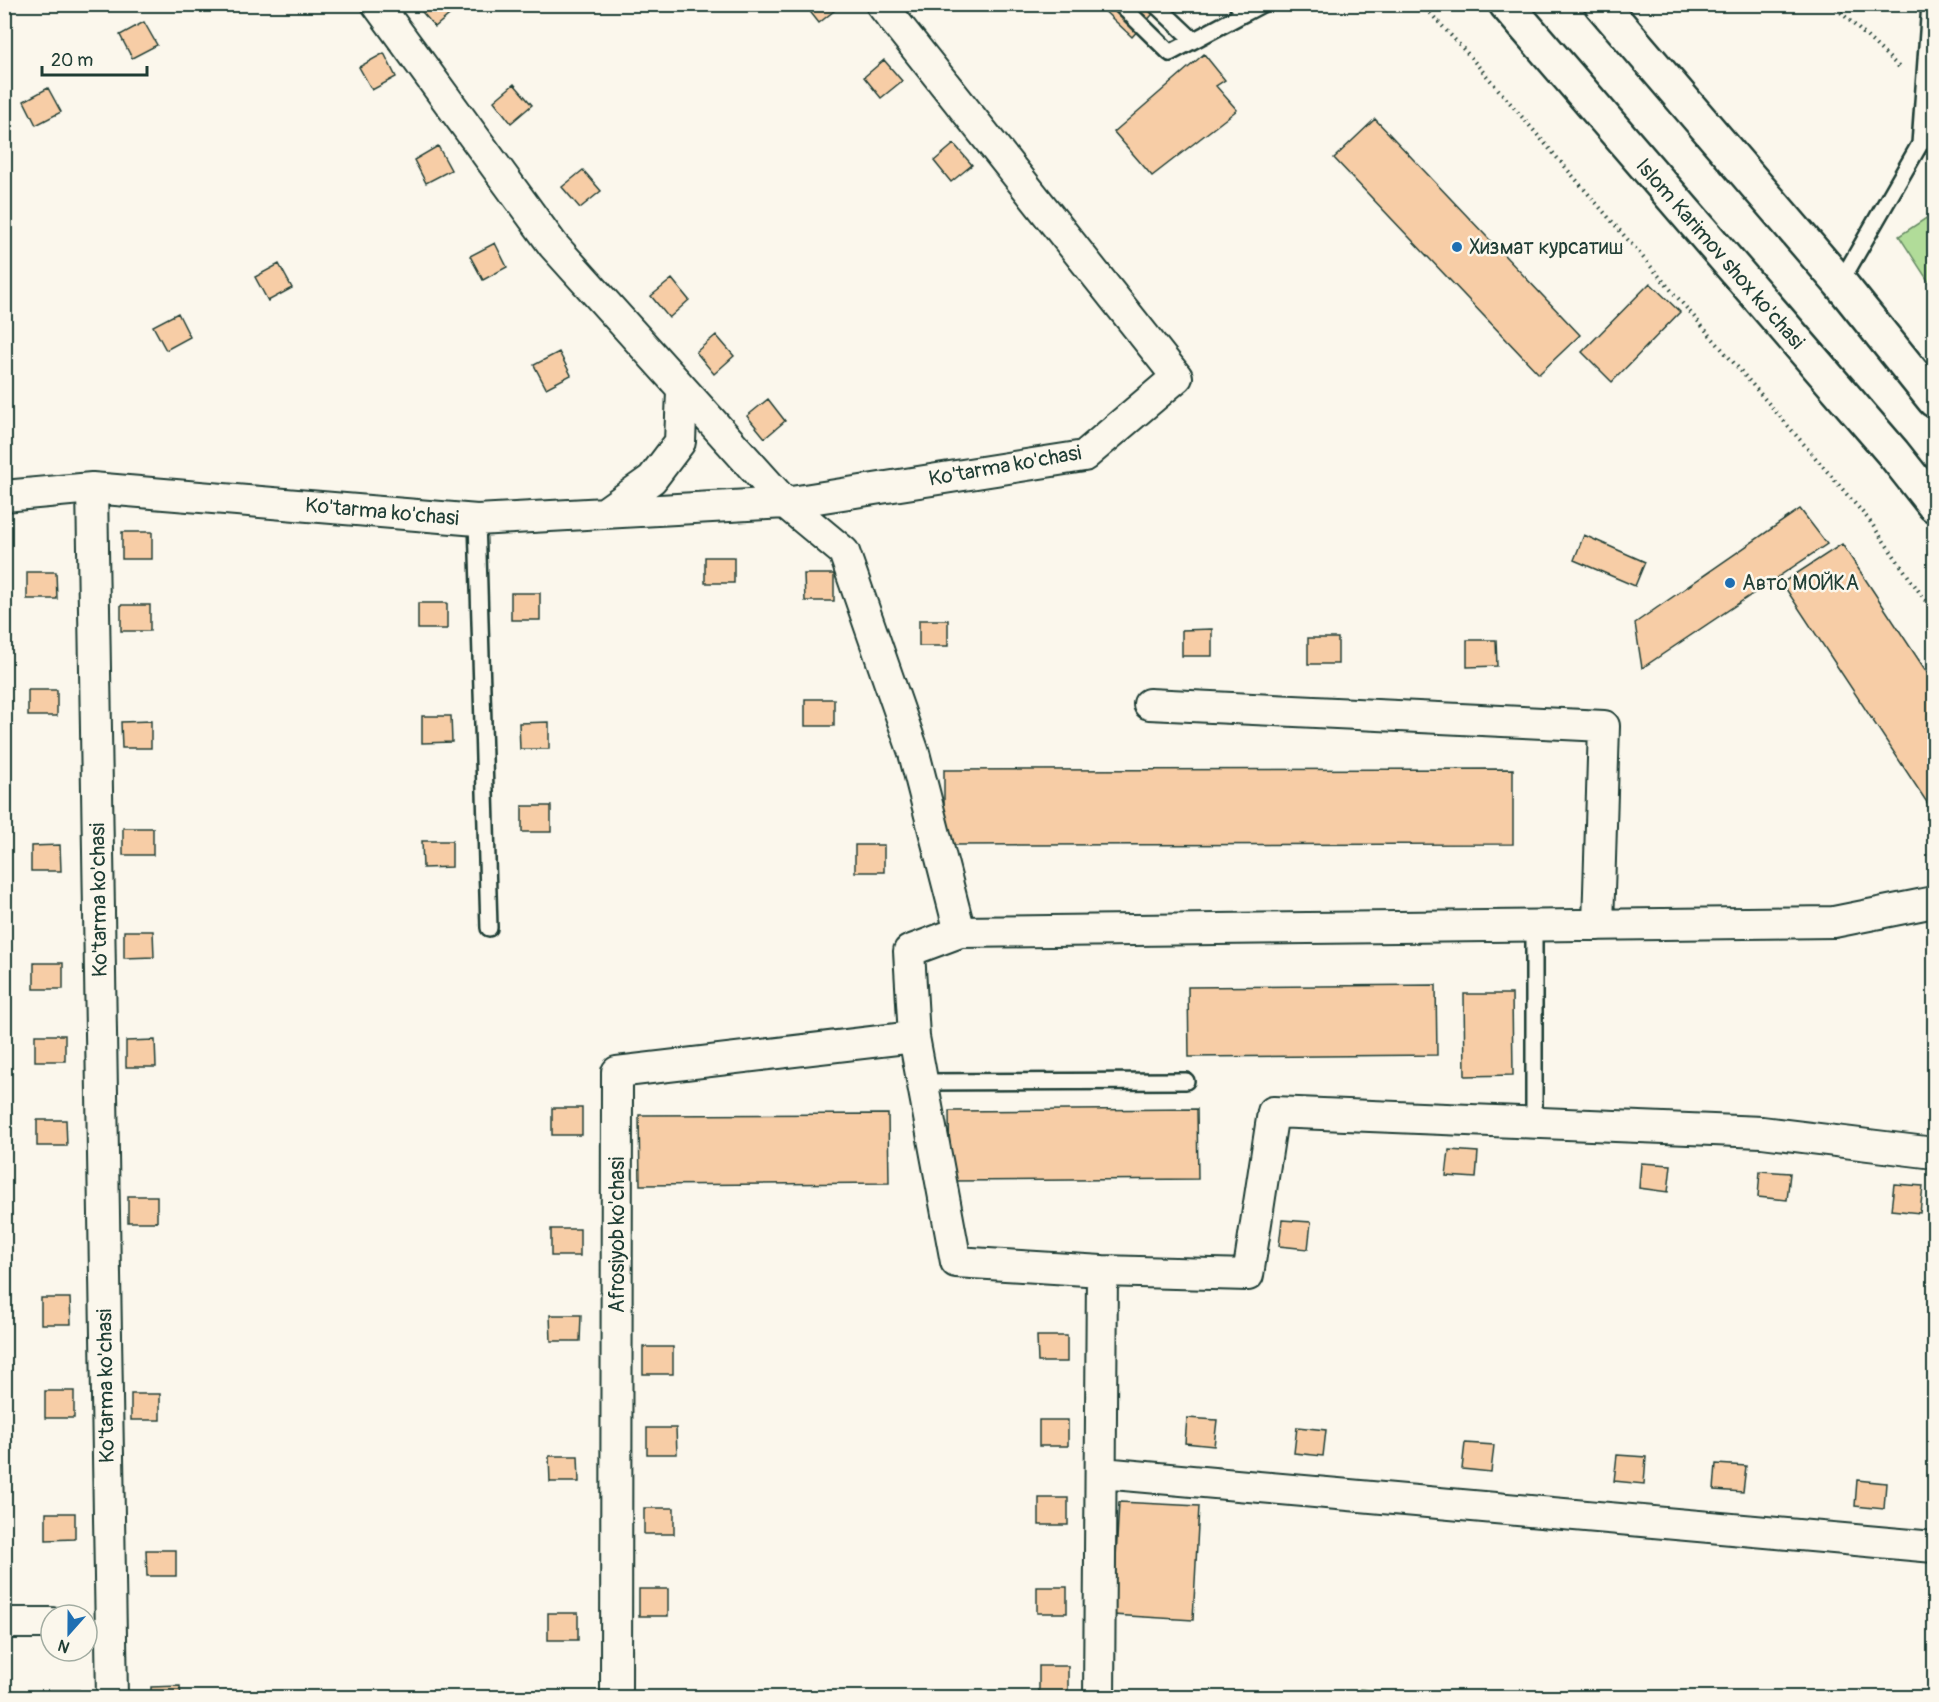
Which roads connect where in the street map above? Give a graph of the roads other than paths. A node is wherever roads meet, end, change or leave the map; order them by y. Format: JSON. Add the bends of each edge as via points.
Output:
{"nodes":[{"id":1,"x":377,"y":4,"type":"edge"},
{"id":2,"x":881,"y":4,"type":"edge"},
{"id":3,"x":1120,"y":4,"type":"edge"},
{"id":4,"x":1155,"y":4,"type":"edge"},
{"id":5,"x":1262,"y":4,"type":"edge"},
{"id":6,"x":1506,"y":4,"type":"edge"},
{"id":7,"x":1600,"y":4,"type":"edge"},
{"id":8,"x":1930,"y":4,"type":"edge"},
{"id":9,"x":1241,"y":9,"type":"edge"},
{"id":10,"x":1192,"y":40,"type":"junction"},
{"id":11,"x":1927,"y":83,"type":"edge"},
{"id":12,"x":1840,"y":283,"type":"junction"},
{"id":13,"x":682,"y":391,"type":"junction"},
{"id":14,"x":1933,"y":396,"type":"edge"},
{"id":15,"x":92,"y":488,"type":"junction"},
{"id":16,"x":4,"y":496,"type":"edge"},
{"id":17,"x":785,"y":503,"type":"junction"},
{"id":18,"x":1935,"y":505,"type":"edge"},
{"id":19,"x":607,"y":511,"type":"junction"},
{"id":20,"x":477,"y":520,"type":"junction"},
{"id":21,"x":1149,"y":704,"type":"dead end"},
{"id":22,"x":1935,"y":902,"type":"edge"},
{"id":23,"x":1598,"y":925,"type":"junction"},
{"id":24,"x":1534,"y":926,"type":"junction"},
{"id":25,"x":489,"y":928,"type":"dead end"},
{"id":26,"x":960,"y":932,"type":"junction"},
{"id":27,"x":914,"y":1037,"type":"junction"},
{"id":28,"x":1186,"y":1081,"type":"dead end"},
{"id":29,"x":922,"y":1083,"type":"junction"},
{"id":30,"x":1534,"y":1123,"type":"junction"},
{"id":31,"x":1935,"y":1153,"type":"edge"},
{"id":32,"x":1102,"y":1271,"type":"junction"},
{"id":33,"x":1102,"y":1473,"type":"junction"},
{"id":34,"x":1935,"y":1547,"type":"edge"},
{"id":35,"x":99,"y":1603,"type":"edge"},
{"id":36,"x":4,"y":1623,"type":"edge"},
{"id":37,"x":39,"y":1623,"type":"edge"},
{"id":38,"x":99,"y":1623,"type":"edge"},
{"id":39,"x":112,"y":1698,"type":"edge"},
{"id":40,"x":616,"y":1698,"type":"edge"},
{"id":41,"x":1099,"y":1698,"type":"edge"}],
"edges":[{"from":1,"to":13,"type":"street","via":[[553,245]]},
{"from":2,"to":17,"type":"street","name":"Ko'tarma ko'chasi","via":[[1177,377],[1084,456]]},
{"from":3,"to":10,"type":"lane","via":[[1170,53]]},
{"from":4,"to":10,"type":"lane"},
{"from":5,"to":9,"type":"lane"},
{"from":6,"to":18,"type":"main road","name":"Islom Karimov shox ko'chasi"},
{"from":7,"to":12,"type":"main road"},
{"from":8,"to":11,"type":"lane"},
{"from":9,"to":10,"type":"lane"},
{"from":11,"to":12,"type":"lane","via":[[1920,144]]},
{"from":12,"to":14,"type":"main road"},
{"from":13,"to":17,"type":"street"},
{"from":13,"to":19,"type":"street","via":[[680,442],[652,479]]},
{"from":15,"to":16,"type":"street"},
{"from":15,"to":20,"type":"street","name":"Ko'tarma ko'chasi"},
{"from":15,"to":35,"type":"street","name":"Ko'tarma ko'chasi"},
{"from":17,"to":19,"type":"street","name":"Ko'tarma ko'chasi"},
{"from":17,"to":26,"type":"street","via":[[844,552],[914,753]]},
{"from":19,"to":20,"type":"street","name":"Ko'tarma ko'chasi"},
{"from":20,"to":25,"type":"lane","name":"Ko'tarma ko'chasi"},
{"from":21,"to":23,"type":"street","via":[[1604,726]]},
{"from":22,"to":23,"type":"street","via":[[1834,922]]},
{"from":23,"to":24,"type":"street"},
{"from":24,"to":26,"type":"street"},
{"from":24,"to":30,"type":"lane"},
{"from":26,"to":27,"type":"street","via":[[909,951]]},
{"from":27,"to":29,"type":"street"},
{"from":27,"to":40,"type":"street","name":"Afrosiyob ko'chasi","via":[[617,1072]]},
{"from":28,"to":29,"type":"lane"},
{"from":29,"to":32,"type":"street","via":[[956,1263]]},
{"from":30,"to":31,"type":"street","via":[[1762,1132]]},
{"from":30,"to":32,"type":"street","via":[[1273,1112],[1248,1275]]},
{"from":32,"to":33,"type":"street"},
{"from":33,"to":34,"type":"street"},
{"from":33,"to":41,"type":"street"},
{"from":36,"to":37,"type":"street"},
{"from":38,"to":39,"type":"street","name":"Ko'tarma ko'chasi"}]}
